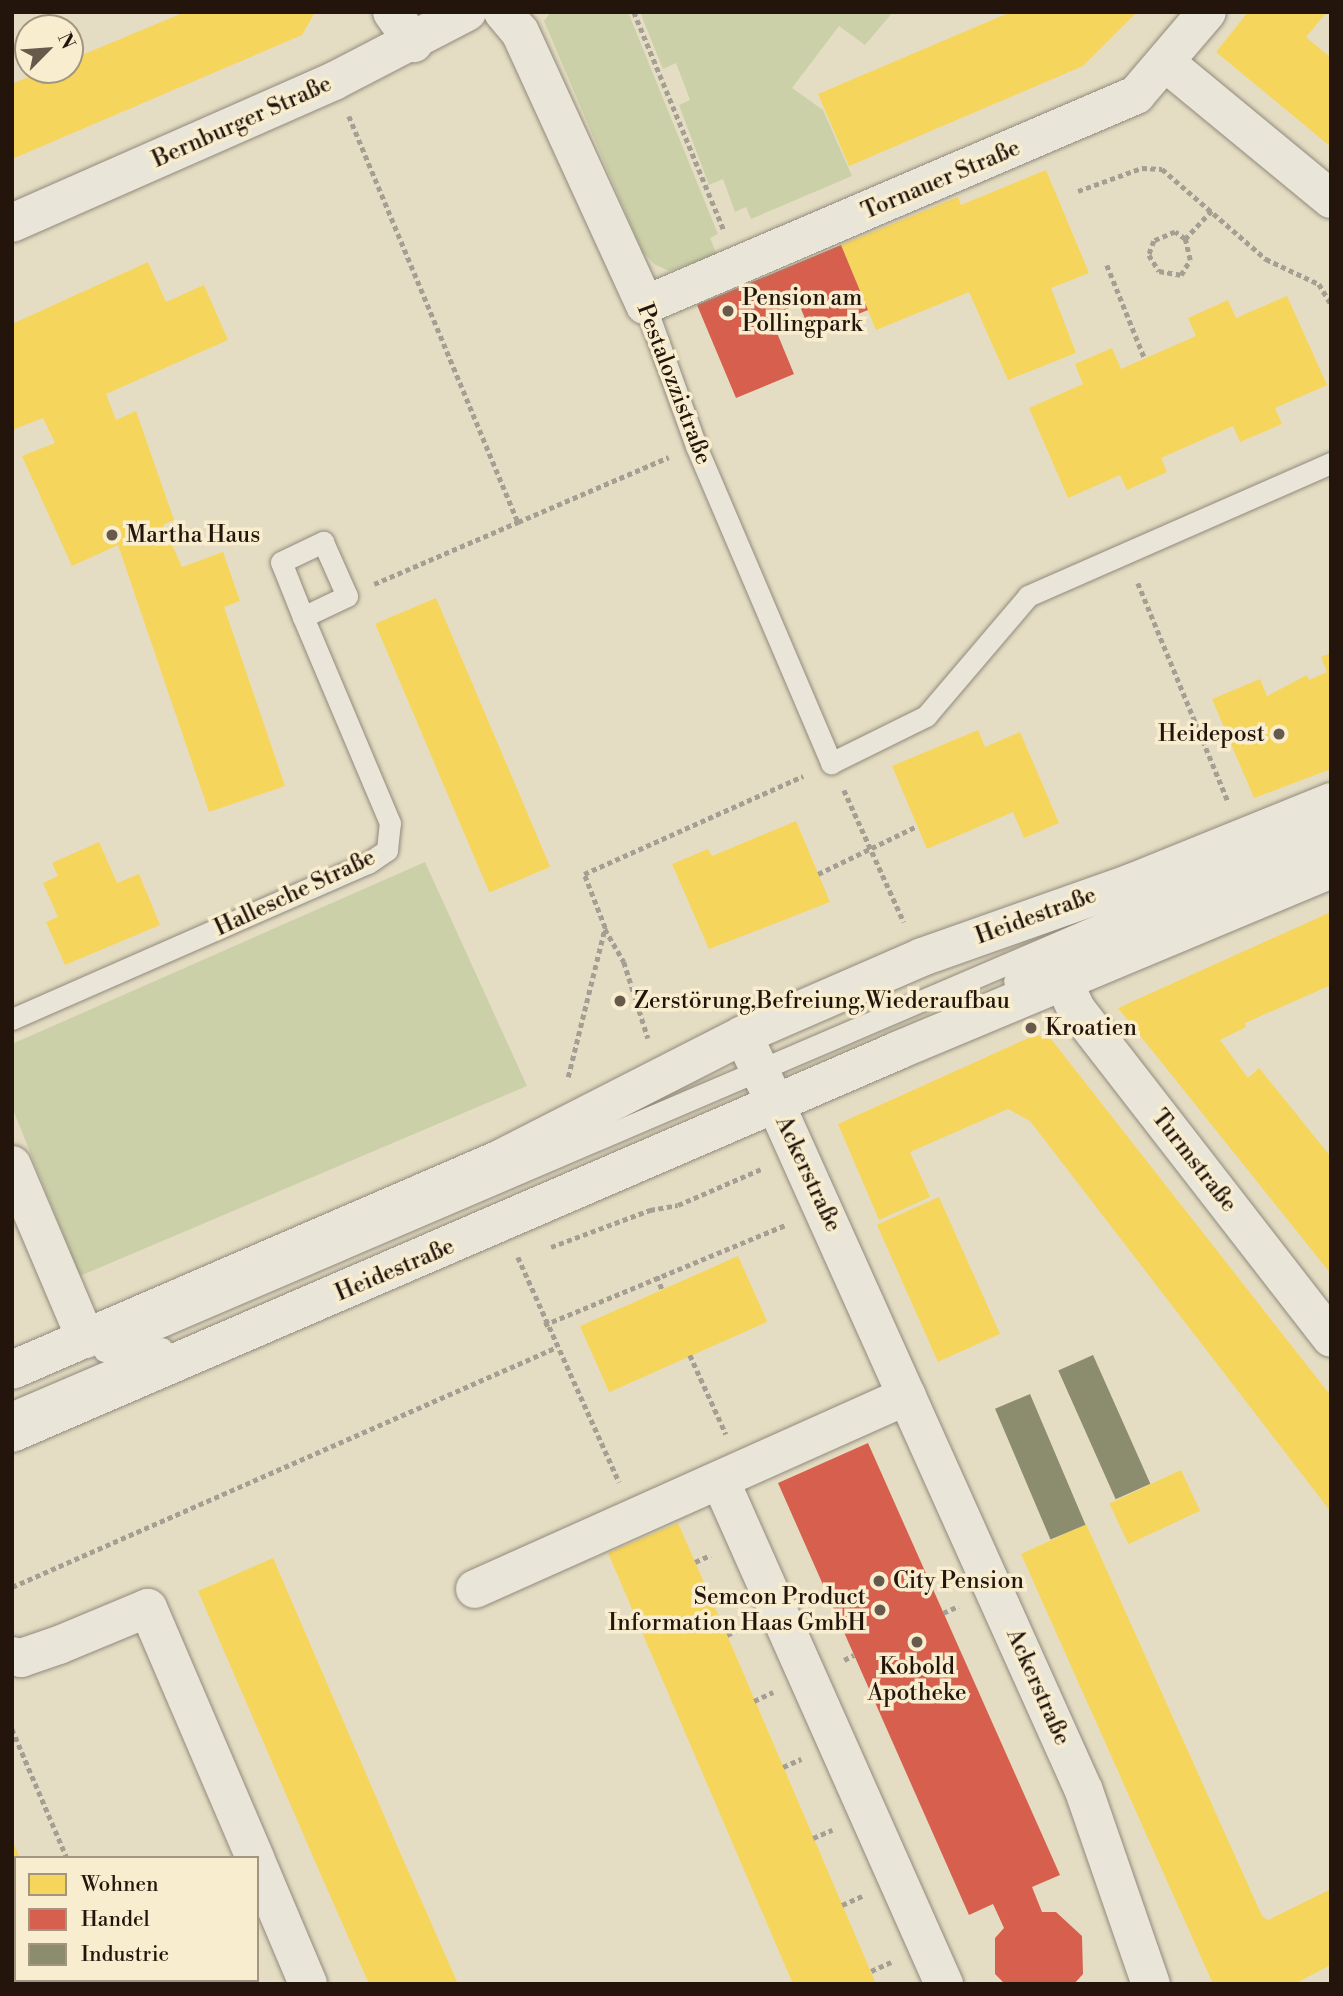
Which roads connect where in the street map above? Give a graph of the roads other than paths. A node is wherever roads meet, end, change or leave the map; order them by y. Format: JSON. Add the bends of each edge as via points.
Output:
{"nodes":[{"id":1,"x":392,"y":12,"type":"edge"},
{"id":2,"x":467,"y":12,"type":"edge"},
{"id":3,"x":503,"y":12,"type":"edge"},
{"id":4,"x":1207,"y":12,"type":"edge"},
{"id":5,"x":414,"y":43,"type":"junction"},
{"id":6,"x":1166,"y":63,"type":"junction"},
{"id":7,"x":1331,"y":200,"type":"edge"},
{"id":8,"x":12,"y":223,"type":"edge"},
{"id":9,"x":645,"y":305,"type":"junction"},
{"id":10,"x":1331,"y":463,"type":"edge"},
{"id":11,"x":303,"y":617,"type":"junction"},
{"id":12,"x":1331,"y":802,"type":"edge"},
{"id":13,"x":1331,"y":825,"type":"edge"},
{"id":14,"x":1331,"y":844,"type":"edge"},
{"id":15,"x":1331,"y":869,"type":"edge"},
{"id":16,"x":1063,"y":981,"type":"junction"},
{"id":17,"x":12,"y":1019,"type":"edge"},
{"id":18,"x":743,"y":1035,"type":"junction"},
{"id":19,"x":768,"y":1088,"type":"junction"},
{"id":20,"x":12,"y":1165,"type":"edge"},
{"id":21,"x":1331,"y":1338,"type":"edge"},
{"id":22,"x":86,"y":1339,"type":"junction"},
{"id":23,"x":12,"y":1370,"type":"edge"},
{"id":24,"x":12,"y":1391,"type":"edge"},
{"id":25,"x":907,"y":1396,"type":"junction"},
{"id":26,"x":12,"y":1412,"type":"edge"},
{"id":27,"x":12,"y":1433,"type":"edge"},
{"id":28,"x":732,"y":1476,"type":"junction"},
{"id":29,"x":475,"y":1589,"type":"dead end"},
{"id":30,"x":12,"y":1656,"type":"edge"},
{"id":31,"x":254,"y":1856,"type":"edge"},
{"id":32,"x":259,"y":1868,"type":"edge"},
{"id":33,"x":308,"y":1984,"type":"edge"},
{"id":34,"x":944,"y":1984,"type":"edge"},
{"id":35,"x":1151,"y":1984,"type":"edge"}],
"edges":[{"from":1,"to":5,"type":"street"},
{"from":2,"to":5,"type":"street","name":"Bernburger Straße"},
{"from":3,"to":9,"type":"street","name":"Pestalozzistraße","via":[[520,32]]},
{"from":4,"to":6,"type":"street","name":"Tornauer Straße"},
{"from":5,"to":8,"type":"street","name":"Bernburger Straße"},
{"from":6,"to":7,"type":"street"},
{"from":6,"to":9,"type":"street","name":"Tornauer Straße","via":[[1136,96]]},
{"from":9,"to":10,"type":"lane","name":"Pestalozzistraße","via":[[696,446],[831,763],[926,716],[1028,596]]},
{"from":11,"to":11,"type":"lane","name":"Hallesche Straße","via":[[281,562],[323,542],[347,596]]},
{"from":11,"to":17,"type":"lane","name":"Hallesche Straße","via":[[390,823],[387,850],[368,863]]},
{"from":12,"to":18,"type":"street","name":"Heidestraße","via":[[1131,883],[922,957]]},
{"from":13,"to":19,"type":"lane"},
{"from":14,"to":19,"type":"lane"},
{"from":15,"to":16,"type":"street","name":"Heidestraße"},
{"from":16,"to":19,"type":"street","name":"Heidestraße"},
{"from":16,"to":21,"type":"street","name":"Turmstraße","via":[[1076,1009]]},
{"from":18,"to":19,"type":"street"},
{"from":18,"to":22,"type":"street","name":"Heidestraße","via":[[498,1160]]},
{"from":19,"to":24,"type":"lane"},
{"from":19,"to":25,"type":"street","name":"Ackerstraße"},
{"from":19,"to":26,"type":"lane"},
{"from":19,"to":27,"type":"street","name":"Heidestraße"},
{"from":20,"to":22,"type":"street"},
{"from":22,"to":23,"type":"street","name":"Heidestraße"},
{"from":25,"to":28,"type":"street"},
{"from":25,"to":35,"type":"street","name":"Ackerstraße","via":[[1084,1791]]},
{"from":28,"to":29,"type":"street"},
{"from":28,"to":34,"type":"street"},
{"from":30,"to":31,"type":"street","via":[[21,1658],[59,1645],[148,1608]]},
{"from":32,"to":33,"type":"street"}]}
